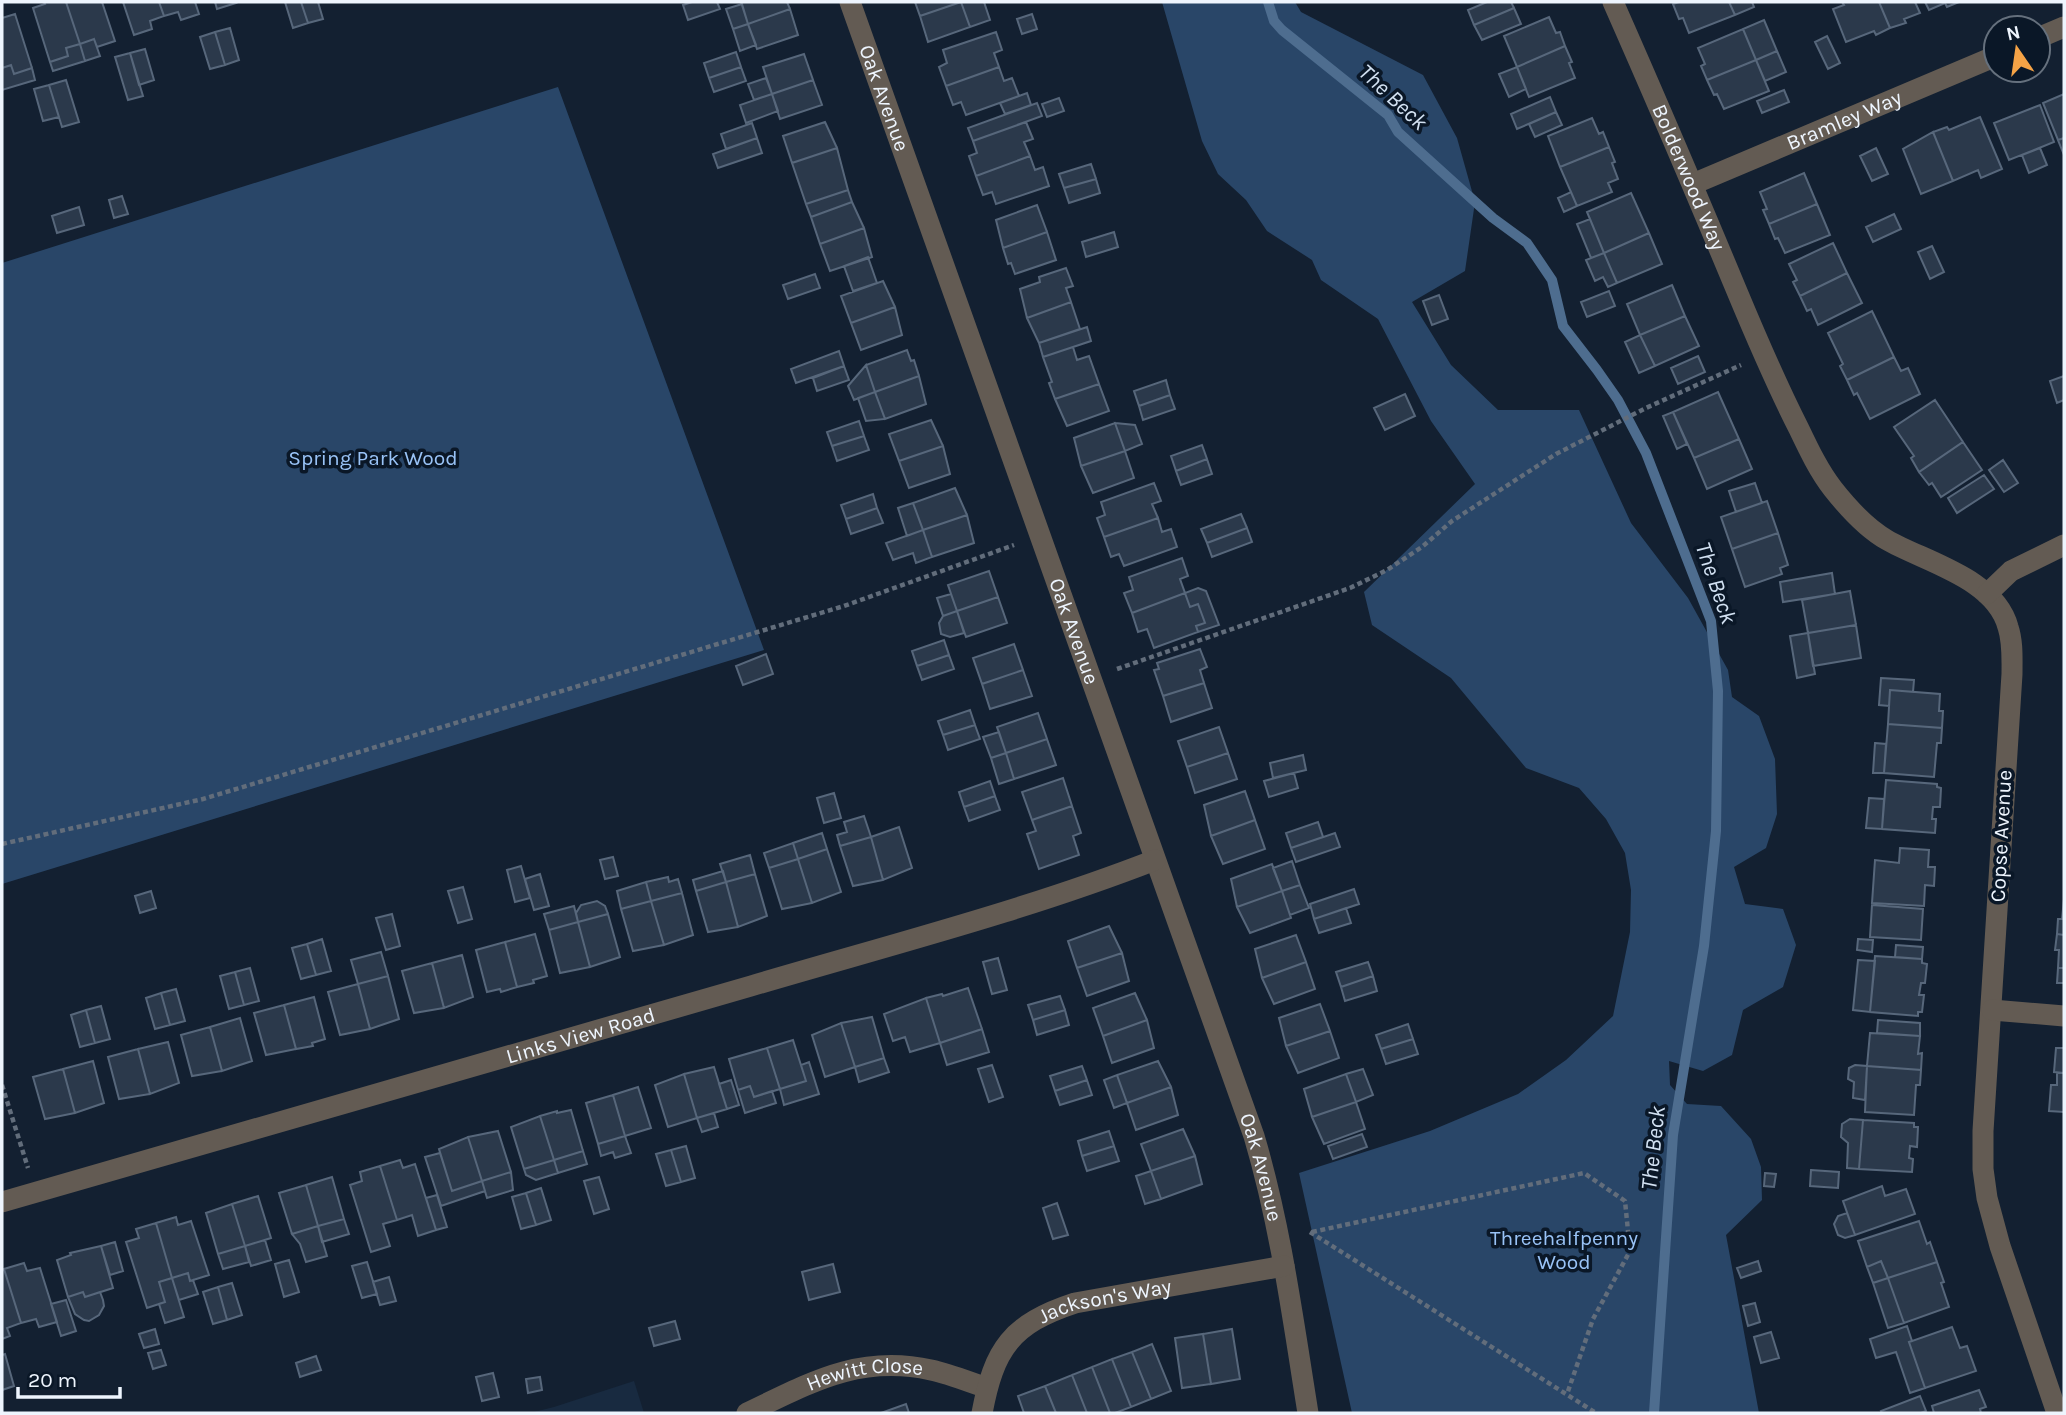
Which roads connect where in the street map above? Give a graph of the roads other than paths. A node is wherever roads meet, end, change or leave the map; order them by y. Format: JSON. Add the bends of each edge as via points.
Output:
{"nodes":[{"id":1,"x":850,"y":2,"type":"edge"},
{"id":2,"x":1613,"y":2,"type":"edge"},
{"id":3,"x":1982,"y":62,"type":"edge"},
{"id":4,"x":1693,"y":184,"type":"junction"},
{"id":5,"x":1763,"y":355,"type":"joint"},
{"id":6,"x":2064,"y":545,"type":"edge"},
{"id":7,"x":1987,"y":594,"type":"junction"},
{"id":8,"x":1155,"y":860,"type":"junction"},
{"id":9,"x":1992,"y":1010,"type":"junction"},
{"id":10,"x":2064,"y":1016,"type":"edge"},
{"id":11,"x":2,"y":1202,"type":"edge"},
{"id":12,"x":1284,"y":1266,"type":"junction"},
{"id":13,"x":987,"y":1388,"type":"junction"},
{"id":14,"x":747,"y":1413,"type":"edge"},
{"id":15,"x":982,"y":1413,"type":"edge"},
{"id":16,"x":1308,"y":1413,"type":"edge"},
{"id":17,"x":2057,"y":1413,"type":"edge"}],
"edges":[{"from":1,"to":8,"type":"street","name":"Oak Avenue"},
{"from":2,"to":4,"type":"street","name":"Bolderwood Way"},
{"from":3,"to":4,"type":"street","name":"Bramley Way"},
{"from":4,"to":5,"type":"street","name":"Bolderwood Way"},
{"from":5,"to":7,"type":"street","name":"Copse Avenue","via":[[1826,479],[1859,519],[1886,539],[1954,572]]},
{"from":6,"to":7,"type":"street","via":[[2011,571]]},
{"from":7,"to":9,"type":"street","name":"Copse Avenue","via":[[2004,615],[2012,653]]},
{"from":8,"to":11,"type":"street","name":"Links View Road","via":[[880,948]]},
{"from":8,"to":12,"type":"street","name":"Oak Avenue","via":[[1254,1136]]},
{"from":9,"to":10,"type":"street"},
{"from":9,"to":17,"type":"street","name":"Copse Avenue","via":[[1983,1131],[1987,1198]]},
{"from":12,"to":13,"type":"street","name":"Jackson's Way","via":[[1049,1311],[1029,1323],[1002,1350]]},
{"from":12,"to":16,"type":"street","name":"Oak Avenue"},
{"from":13,"to":14,"type":"street","name":"Hewitt Close","via":[[931,1370],[871,1365],[839,1372]]},
{"from":13,"to":15,"type":"street","name":"Jackson's Way"}]}
